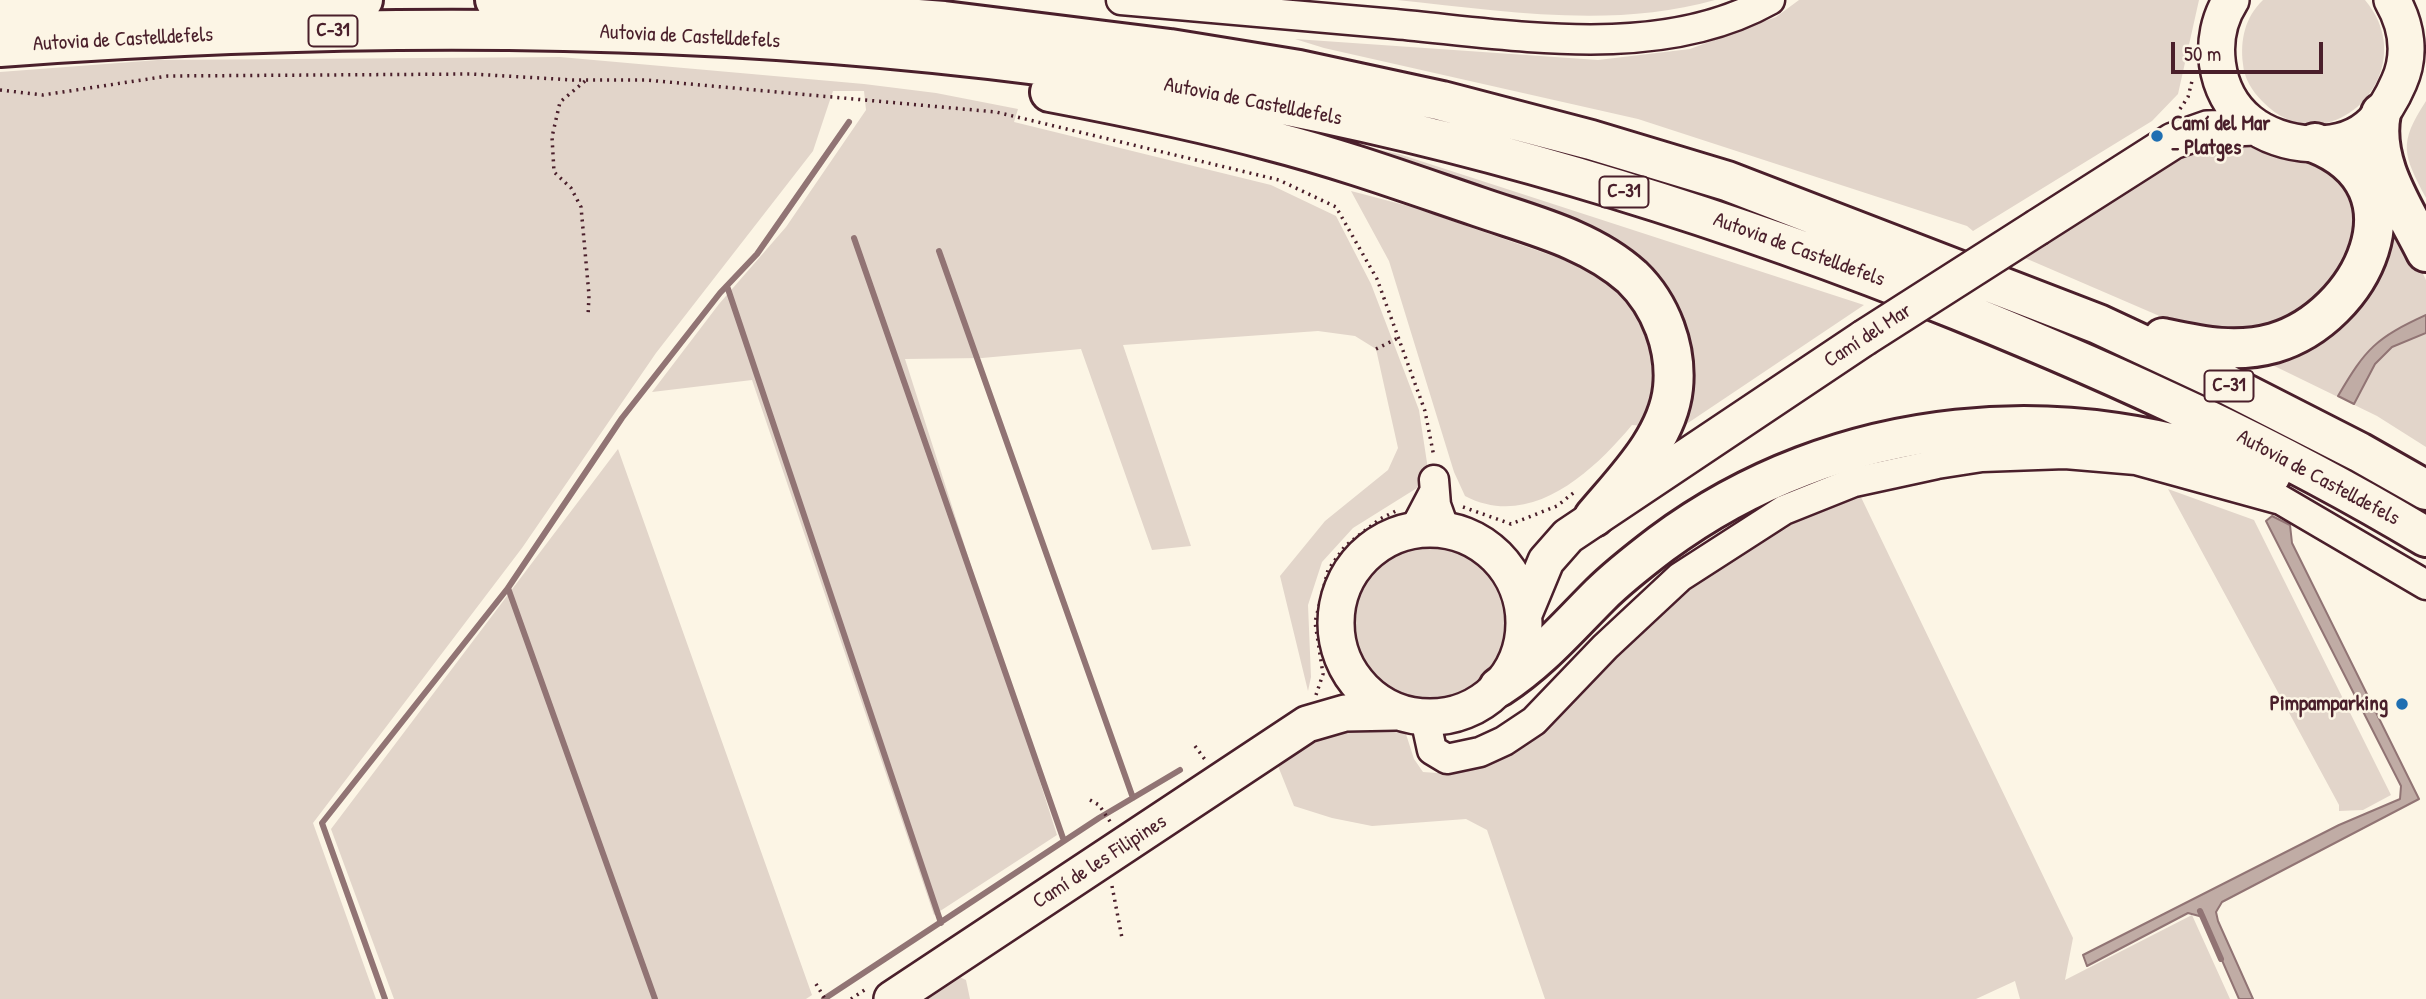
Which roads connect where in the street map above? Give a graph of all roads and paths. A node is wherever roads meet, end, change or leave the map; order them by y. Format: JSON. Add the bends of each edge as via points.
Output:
{"nodes":[{"id":1,"x":363,"y":0,"type":"edge"},
{"id":2,"x":495,"y":0,"type":"edge"},
{"id":3,"x":1121,"y":0,"type":"edge"},
{"id":4,"x":1769,"y":0,"type":"edge"},
{"id":5,"x":2228,"y":2,"type":"edge"},
{"id":6,"x":2404,"y":8,"type":"edge"},
{"id":7,"x":0,"y":16,"type":"edge"},
{"id":8,"x":779,"y":41,"type":"junction"},
{"id":9,"x":0,"y":47,"type":"edge"},
{"id":10,"x":2205,"y":66,"type":"junction"},
{"id":11,"x":586,"y":80,"type":"junction"},
{"id":12,"x":0,"y":90,"type":"edge"},
{"id":13,"x":2381,"y":113,"type":"junction"},
{"id":14,"x":2256,"y":127,"type":"junction"},
{"id":15,"x":2173,"y":131,"type":"junction"},
{"id":16,"x":2315,"y":143,"type":"junction"},
{"id":17,"x":2426,"y":252,"type":"edge"},
{"id":18,"x":587,"y":317,"type":"dead end"},
{"id":19,"x":2098,"y":324,"type":"junction"},
{"id":20,"x":1398,"y":338,"type":"junction"},
{"id":21,"x":1376,"y":349,"type":"dead end"},
{"id":22,"x":1434,"y":486,"type":"joint"},
{"id":23,"x":2426,"y":490,"type":"edge"},
{"id":24,"x":1581,"y":526,"type":"junction"},
{"id":25,"x":1429,"y":530,"type":"junction"},
{"id":26,"x":2419,"y":533,"type":"edge"},
{"id":27,"x":1484,"y":546,"type":"junction"},
{"id":28,"x":2426,"y":585,"type":"edge"},
{"id":29,"x":1524,"y":614,"type":"junction"},
{"id":30,"x":1339,"y":650,"type":"junction"},
{"id":31,"x":1499,"y":687,"type":"junction"},
{"id":32,"x":1411,"y":715,"type":"junction"},
{"id":33,"x":1307,"y":724,"type":"junction"},
{"id":34,"x":1090,"y":800,"type":"dead end"},
{"id":35,"x":1110,"y":822,"type":"dead end"},
{"id":36,"x":1098,"y":864,"type":"junction"},
{"id":37,"x":1122,"y":939,"type":"dead end"},
{"id":38,"x":816,"y":984,"type":"dead end"},
{"id":39,"x":825,"y":999,"type":"edge"},
{"id":40,"x":892,"y":999,"type":"edge"}],
"edges":[{"from":1,"to":7,"type":"highway","name":"Autovia de Castelldefels","number":"C-31"},
{"from":2,"to":19,"type":"highway","name":"Autovia de Castelldefels","number":"C-31","via":[[790,9],[944,21],[1299,70],[1469,108],[1727,181]]},
{"from":3,"to":4,"type":"street","via":[[1509,34],[1627,39],[1689,31]]},
{"from":5,"to":10,"type":"main road","name":"Camí del Mar"},
{"from":6,"to":13,"type":"main road","via":[[2404,70]]},
{"from":8,"to":9,"type":"highway","name":"Autovia de Castelldefels","number":"C-31","via":[[447,30],[234,34]]},
{"from":8,"to":24,"type":"highway","via":[[1083,98],[1275,141],[1563,237],[1611,261],[1646,293],[1661,319],[1673,363],[1673,388],[1663,424],[1651,445]]},
{"from":8,"to":26,"type":"highway","name":"Autovia de Castelldefels","number":"C-31","via":[[967,58],[1157,83],[1313,112],[1582,179],[1881,279],[2039,343],[2208,419]]},
{"from":10,"to":14,"type":"main road","via":[[2219,72],[2232,102]]},
{"from":10,"to":15,"type":"path"},
{"from":10,"to":15,"type":"main road","name":"Camí del Mar","via":[[2211,80],[2201,105],[2192,122]]},
{"from":11,"to":12,"type":"path","via":[[472,74],[168,76],[43,95]]},
{"from":11,"to":18,"type":"path","via":[[560,102],[552,137],[554,172],[581,207]]},
{"from":11,"to":20,"type":"path","via":[[646,80],[996,112],[1279,180],[1336,207],[1377,279]]},
{"from":13,"to":16,"type":"main road","via":[[2363,131],[2326,144]]},
{"from":13,"to":17,"type":"highway","via":[[2382,161]]},
{"from":14,"to":15,"type":"main road","name":"Camí del Mar"},
{"from":14,"to":16,"type":"main road","via":[[2281,139]]},
{"from":15,"to":24,"type":"main road","name":"Camí del Mar","bridge":true,"via":[[2038,227]]},
{"from":16,"to":19,"type":"highway","via":[[2337,152],[2362,175],[2375,204],[2368,254],[2355,281],[2329,312],[2296,334],[2238,349],[2199,346]]},
{"from":19,"to":23,"type":"highway","name":"Autovia de Castelldefels","number":"C-31","via":[[2220,381]]},
{"from":20,"to":21,"type":"path"},
{"from":20,"to":22,"type":"path","via":[[1425,411],[1434,451]]},
{"from":22,"to":25,"type":"street","via":[[1438,515]]},
{"from":24,"to":27,"type":"main road","name":"Camí del Mar","via":[[1521,545]]},
{"from":24,"to":29,"type":"main road","name":"Camí del Mar","via":[[1546,561]]},
{"from":25,"to":27,"type":"main road","via":[[1474,539]]},
{"from":25,"to":30,"type":"main road","via":[[1399,534],[1358,562],[1336,608]]},
{"from":26,"to":31,"type":"highway","via":[[2254,468],[2162,439],[2022,425],[1928,433],[1868,446],[1798,470],[1700,518],[1627,570],[1545,652]]},
{"from":27,"to":29,"type":"main road","via":[[1499,557],[1517,582]]},
{"from":28,"to":32,"type":"street","via":[[2281,500],[2136,460],[2065,454],[1982,457],[1854,482],[1784,510],[1680,577],[1534,721],[1480,752],[1447,759],[1432,750]]},
{"from":29,"to":31,"type":"main road","via":[[1519,654]]},
{"from":30,"to":32,"type":"main road","via":[[1357,685]]},
{"from":30,"to":33,"type":"main road","via":[[1331,690]]},
{"from":31,"to":32,"type":"main road","via":[[1471,708],[1444,716]]},
{"from":32,"to":33,"type":"main road","via":[[1345,713]]},
{"from":33,"to":36,"type":"main road","name":"Camí de les Filipines"},
{"from":34,"to":35,"type":"path"},
{"from":36,"to":37,"type":"path","via":[[1113,891]]},
{"from":36,"to":40,"type":"main road","name":"Camí de les Filipines"},
{"from":38,"to":39,"type":"path"}]}
